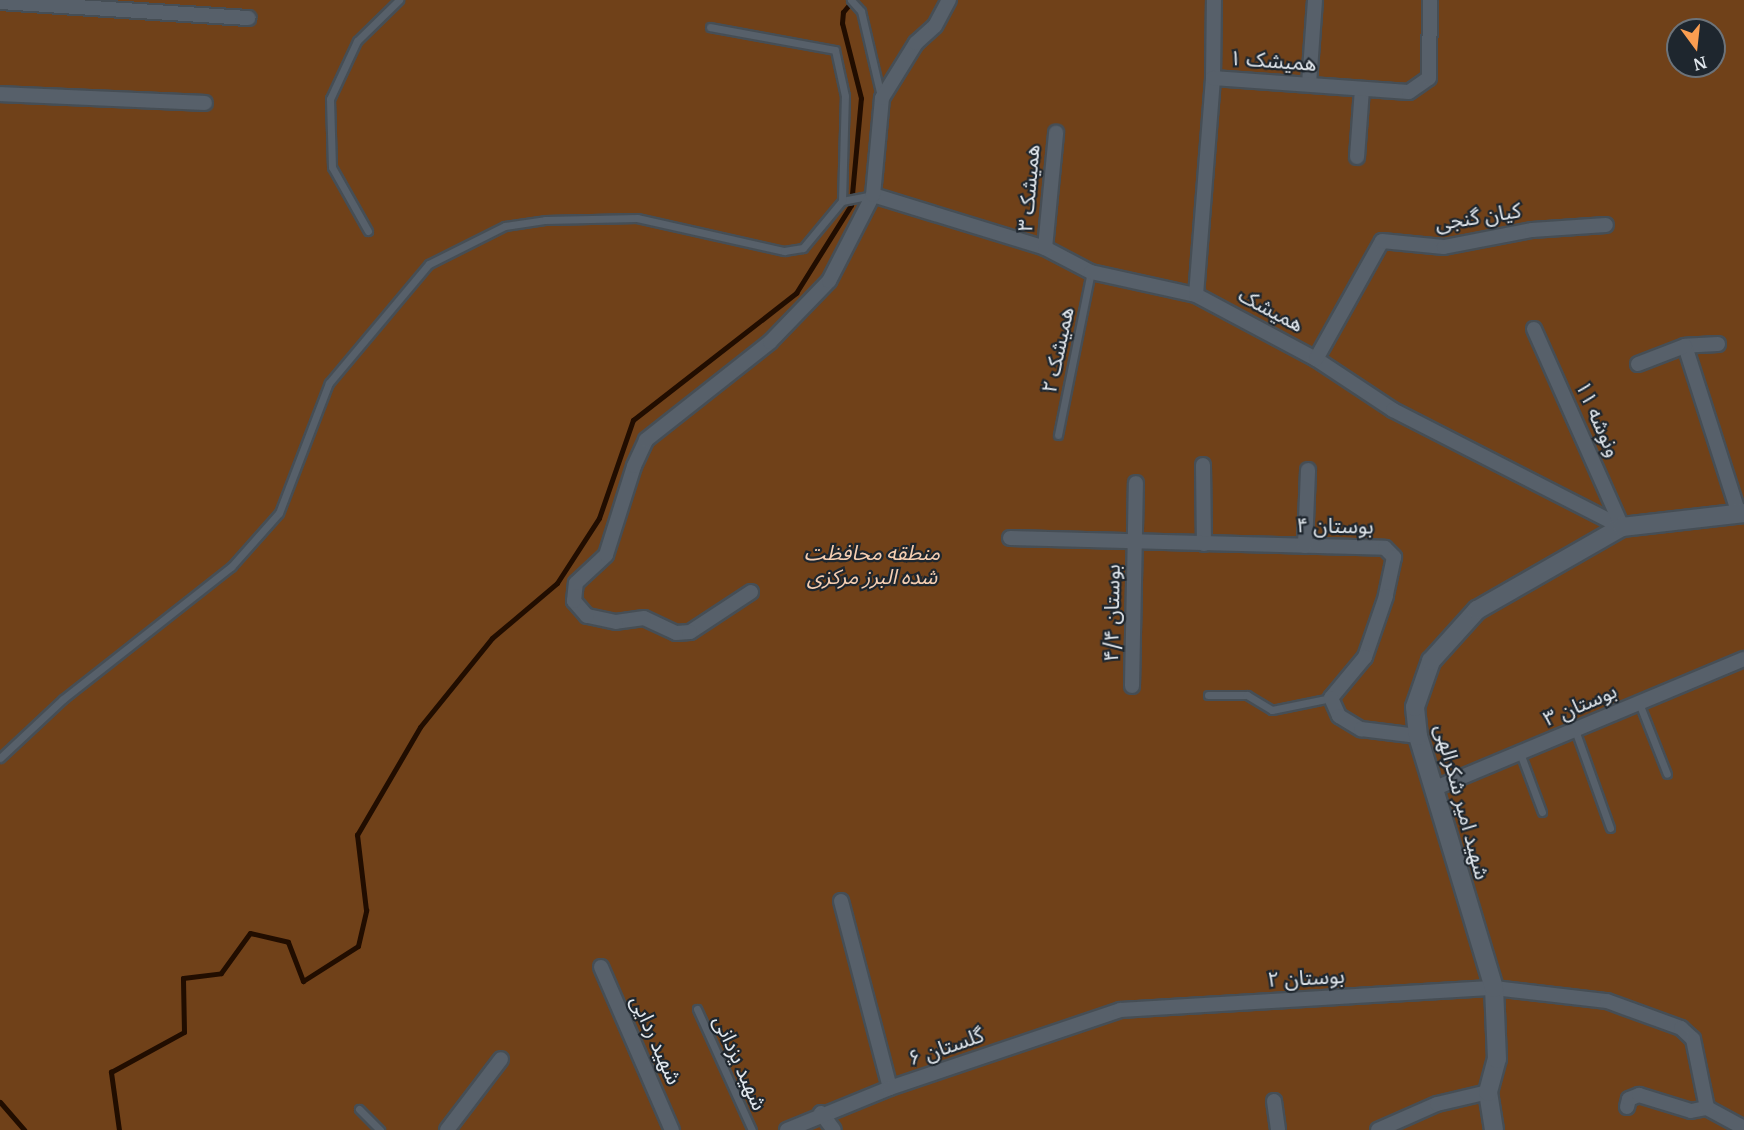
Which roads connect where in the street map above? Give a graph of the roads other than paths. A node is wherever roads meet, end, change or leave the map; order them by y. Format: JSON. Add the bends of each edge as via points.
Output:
{"nodes":[{"id":1,"x":399,"y":0,"type":"edge"},
{"id":2,"x":851,"y":0,"type":"edge"},
{"id":3,"x":949,"y":0,"type":"edge"},
{"id":4,"x":1214,"y":0,"type":"edge"},
{"id":5,"x":1315,"y":0,"type":"edge"},
{"id":6,"x":1430,"y":0,"type":"edge"},
{"id":7,"x":0,"y":2,"type":"edge"},
{"id":8,"x":248,"y":18,"type":"dead end"},
{"id":9,"x":710,"y":27,"type":"dead end"},
{"id":10,"x":1213,"y":78,"type":"junction"},
{"id":11,"x":1309,"y":84,"type":"junction"},
{"id":12,"x":1362,"y":89,"type":"junction"},
{"id":13,"x":0,"y":94,"type":"edge"},
{"id":14,"x":882,"y":98,"type":"junction"},
{"id":15,"x":205,"y":103,"type":"dead end"},
{"id":16,"x":1056,"y":132,"type":"dead end"},
{"id":17,"x":1357,"y":157,"type":"dead end"},
{"id":18,"x":868,"y":196,"type":"junction"},
{"id":19,"x":842,"y":201,"type":"junction"},
{"id":20,"x":1606,"y":225,"type":"dead end"},
{"id":21,"x":368,"y":231,"type":"dead end"},
{"id":22,"x":1045,"y":248,"type":"junction"},
{"id":23,"x":1091,"y":273,"type":"junction"},
{"id":24,"x":1196,"y":295,"type":"junction"},
{"id":25,"x":1534,"y":329,"type":"dead end"},
{"id":26,"x":1718,"y":344,"type":"dead end"},
{"id":27,"x":1685,"y":346,"type":"junction"},
{"id":28,"x":1316,"y":359,"type":"junction"},
{"id":29,"x":1638,"y":364,"type":"dead end"},
{"id":30,"x":1058,"y":435,"type":"dead end"},
{"id":31,"x":1203,"y":465,"type":"dead end"},
{"id":32,"x":1308,"y":470,"type":"dead end"},
{"id":33,"x":1136,"y":483,"type":"dead end"},
{"id":34,"x":1741,"y":514,"type":"edge"},
{"id":35,"x":1622,"y":527,"type":"junction"},
{"id":36,"x":1010,"y":538,"type":"dead end"},
{"id":37,"x":1135,"y":542,"type":"junction"},
{"id":38,"x":1204,"y":544,"type":"junction"},
{"id":39,"x":1305,"y":546,"type":"junction"},
{"id":40,"x":752,"y":592,"type":"dead end"},
{"id":41,"x":1744,"y":659,"type":"edge"},
{"id":42,"x":1132,"y":686,"type":"dead end"},
{"id":43,"x":1208,"y":694,"type":"dead end"},
{"id":44,"x":1330,"y":698,"type":"junction"},
{"id":45,"x":1639,"y":703,"type":"junction"},
{"id":46,"x":1575,"y":730,"type":"junction"},
{"id":47,"x":1418,"y":735,"type":"junction"},
{"id":48,"x":1520,"y":753,"type":"junction"},
{"id":49,"x":0,"y":758,"type":"edge"},
{"id":50,"x":1667,"y":774,"type":"dead end"},
{"id":51,"x":1433,"y":789,"type":"junction"},
{"id":52,"x":1542,"y":812,"type":"dead end"},
{"id":53,"x":1610,"y":828,"type":"dead end"},
{"id":54,"x":841,"y":901,"type":"dead end"},
{"id":55,"x":601,"y":967,"type":"dead end"},
{"id":56,"x":1494,"y":988,"type":"junction"},
{"id":57,"x":698,"y":1009,"type":"dead end"},
{"id":58,"x":1120,"y":1010,"type":"joint"},
{"id":59,"x":501,"y":1059,"type":"dead end"},
{"id":60,"x":890,"y":1088,"type":"junction"},
{"id":61,"x":1488,"y":1092,"type":"junction"},
{"id":62,"x":1274,"y":1101,"type":"dead end"},
{"id":63,"x":1627,"y":1107,"type":"dead end"},
{"id":64,"x":1707,"y":1108,"type":"junction"},
{"id":65,"x":359,"y":1109,"type":"dead end"},
{"id":66,"x":821,"y":1113,"type":"junction"},
{"id":67,"x":1744,"y":1128,"type":"edge"},
{"id":68,"x":380,"y":1130,"type":"edge"},
{"id":69,"x":447,"y":1130,"type":"edge"},
{"id":70,"x":672,"y":1130,"type":"edge"},
{"id":71,"x":752,"y":1130,"type":"edge"},
{"id":72,"x":787,"y":1130,"type":"edge"},
{"id":73,"x":834,"y":1130,"type":"edge"},
{"id":74,"x":1278,"y":1130,"type":"edge"},
{"id":75,"x":1378,"y":1130,"type":"edge"},
{"id":76,"x":1494,"y":1130,"type":"edge"}],
"edges":[{"from":1,"to":21,"type":"lane","via":[[357,40],[330,99],[332,167]]},
{"from":2,"to":14,"type":"lane","via":[[861,11]]},
{"from":3,"to":14,"type":"street","via":[[935,26],[916,43]]},
{"from":4,"to":10,"type":"street"},
{"from":5,"to":11,"type":"street"},
{"from":6,"to":12,"type":"street","name":"همیشک ۱","via":[[1428,78],[1409,92]]},
{"from":7,"to":8,"type":"street"},
{"from":9,"to":19,"type":"lane","via":[[835,50],[845,96]]},
{"from":10,"to":11,"type":"street","name":"همیشک ۱"},
{"from":10,"to":24,"type":"street","name":"همیشک ۱"},
{"from":11,"to":12,"type":"street","name":"همیشک ۱"},
{"from":12,"to":17,"type":"street"},
{"from":13,"to":15,"type":"street"},
{"from":14,"to":18,"type":"street"},
{"from":16,"to":22,"type":"street","name":"همیشک ۳"},
{"from":18,"to":19,"type":"lane"},
{"from":18,"to":22,"type":"street","name":"همیشک"},
{"from":18,"to":40,"type":"street","via":[[829,281],[770,342],[646,440],[633,466],[606,555],[576,583],[574,601],[587,616],[616,622],[644,618],[676,633],[690,632]]},
{"from":19,"to":49,"type":"lane","via":[[802,248],[784,251],[637,218],[545,220],[505,226],[429,264],[329,383],[279,513],[231,567],[63,699]]},
{"from":20,"to":28,"type":"street","name":"کیان گنجی","via":[[1532,230],[1444,247],[1382,242]]},
{"from":22,"to":23,"type":"street","name":"همیشک"},
{"from":23,"to":24,"type":"street","name":"همیشک"},
{"from":23,"to":30,"type":"lane","name":"همیشک ۲"},
{"from":24,"to":28,"type":"street","name":"همیشک","via":[[1247,318]]},
{"from":25,"to":35,"type":"street","name":"ونوشه ۱۱"},
{"from":26,"to":27,"type":"street"},
{"from":27,"to":29,"type":"street"},
{"from":27,"to":34,"type":"street"},
{"from":28,"to":35,"type":"street","name":"همیشک","via":[[1393,410]]},
{"from":31,"to":38,"type":"street"},
{"from":32,"to":39,"type":"street"},
{"from":33,"to":37,"type":"street","name":"بوستان ۴/۴"},
{"from":34,"to":35,"type":"street","name":"شهید امیر شکرالهی"},
{"from":35,"to":47,"type":"street","name":"شهید امیر شکرالهی","via":[[1477,610],[1431,661],[1415,707]]},
{"from":36,"to":37,"type":"street","name":"بوستان ۴"},
{"from":37,"to":38,"type":"street","name":"بوستان ۴"},
{"from":37,"to":42,"type":"street","name":"بوستان ۴/۴"},
{"from":38,"to":39,"type":"street","name":"بوستان ۴"},
{"from":39,"to":44,"type":"street","name":"بوستان ۴","via":[[1385,548],[1394,557],[1386,596],[1365,657]]},
{"from":41,"to":45,"type":"street","name":"بوستان ۳"},
{"from":43,"to":44,"type":"lane","via":[[1246,695],[1272,710]]},
{"from":44,"to":47,"type":"street","via":[[1339,716],[1361,729]]},
{"from":45,"to":46,"type":"street","name":"بوستان ۳"},
{"from":45,"to":50,"type":"lane"},
{"from":46,"to":48,"type":"street","name":"بوستان ۳"},
{"from":46,"to":53,"type":"lane"},
{"from":47,"to":51,"type":"street","name":"شهید امیر شکرالهی"},
{"from":48,"to":51,"type":"street","name":"بوستان ۳"},
{"from":48,"to":52,"type":"lane"},
{"from":51,"to":56,"type":"street","name":"شهید امیر شکرالهی"},
{"from":54,"to":60,"type":"street"},
{"from":55,"to":70,"type":"street","name":"شهید ردایی"},
{"from":56,"to":58,"type":"street","name":"بوستان ۲"},
{"from":56,"to":61,"type":"street","name":"شهید امیر شکرالهی","via":[[1497,1059]]},
{"from":56,"to":64,"type":"street","name":"بوستان ۲","via":[[1607,1001],[1681,1028],[1693,1040]]},
{"from":57,"to":71,"type":"lane","name":"شهید یزدانی"},
{"from":58,"to":60,"type":"street","name":"گلستان ۶"},
{"from":59,"to":69,"type":"street"},
{"from":60,"to":66,"type":"street","name":"گلستان ۶"},
{"from":61,"to":75,"type":"street","via":[[1437,1104]]},
{"from":61,"to":76,"type":"street","name":"شهید امیر شکرالهی"},
{"from":62,"to":74,"type":"street"},
{"from":63,"to":64,"type":"street","via":[[1629,1099],[1639,1095],[1691,1111]]},
{"from":64,"to":67,"type":"street"},
{"from":65,"to":68,"type":"lane"},
{"from":66,"to":72,"type":"street","name":"گلستان ۶"},
{"from":66,"to":73,"type":"street"}]}
